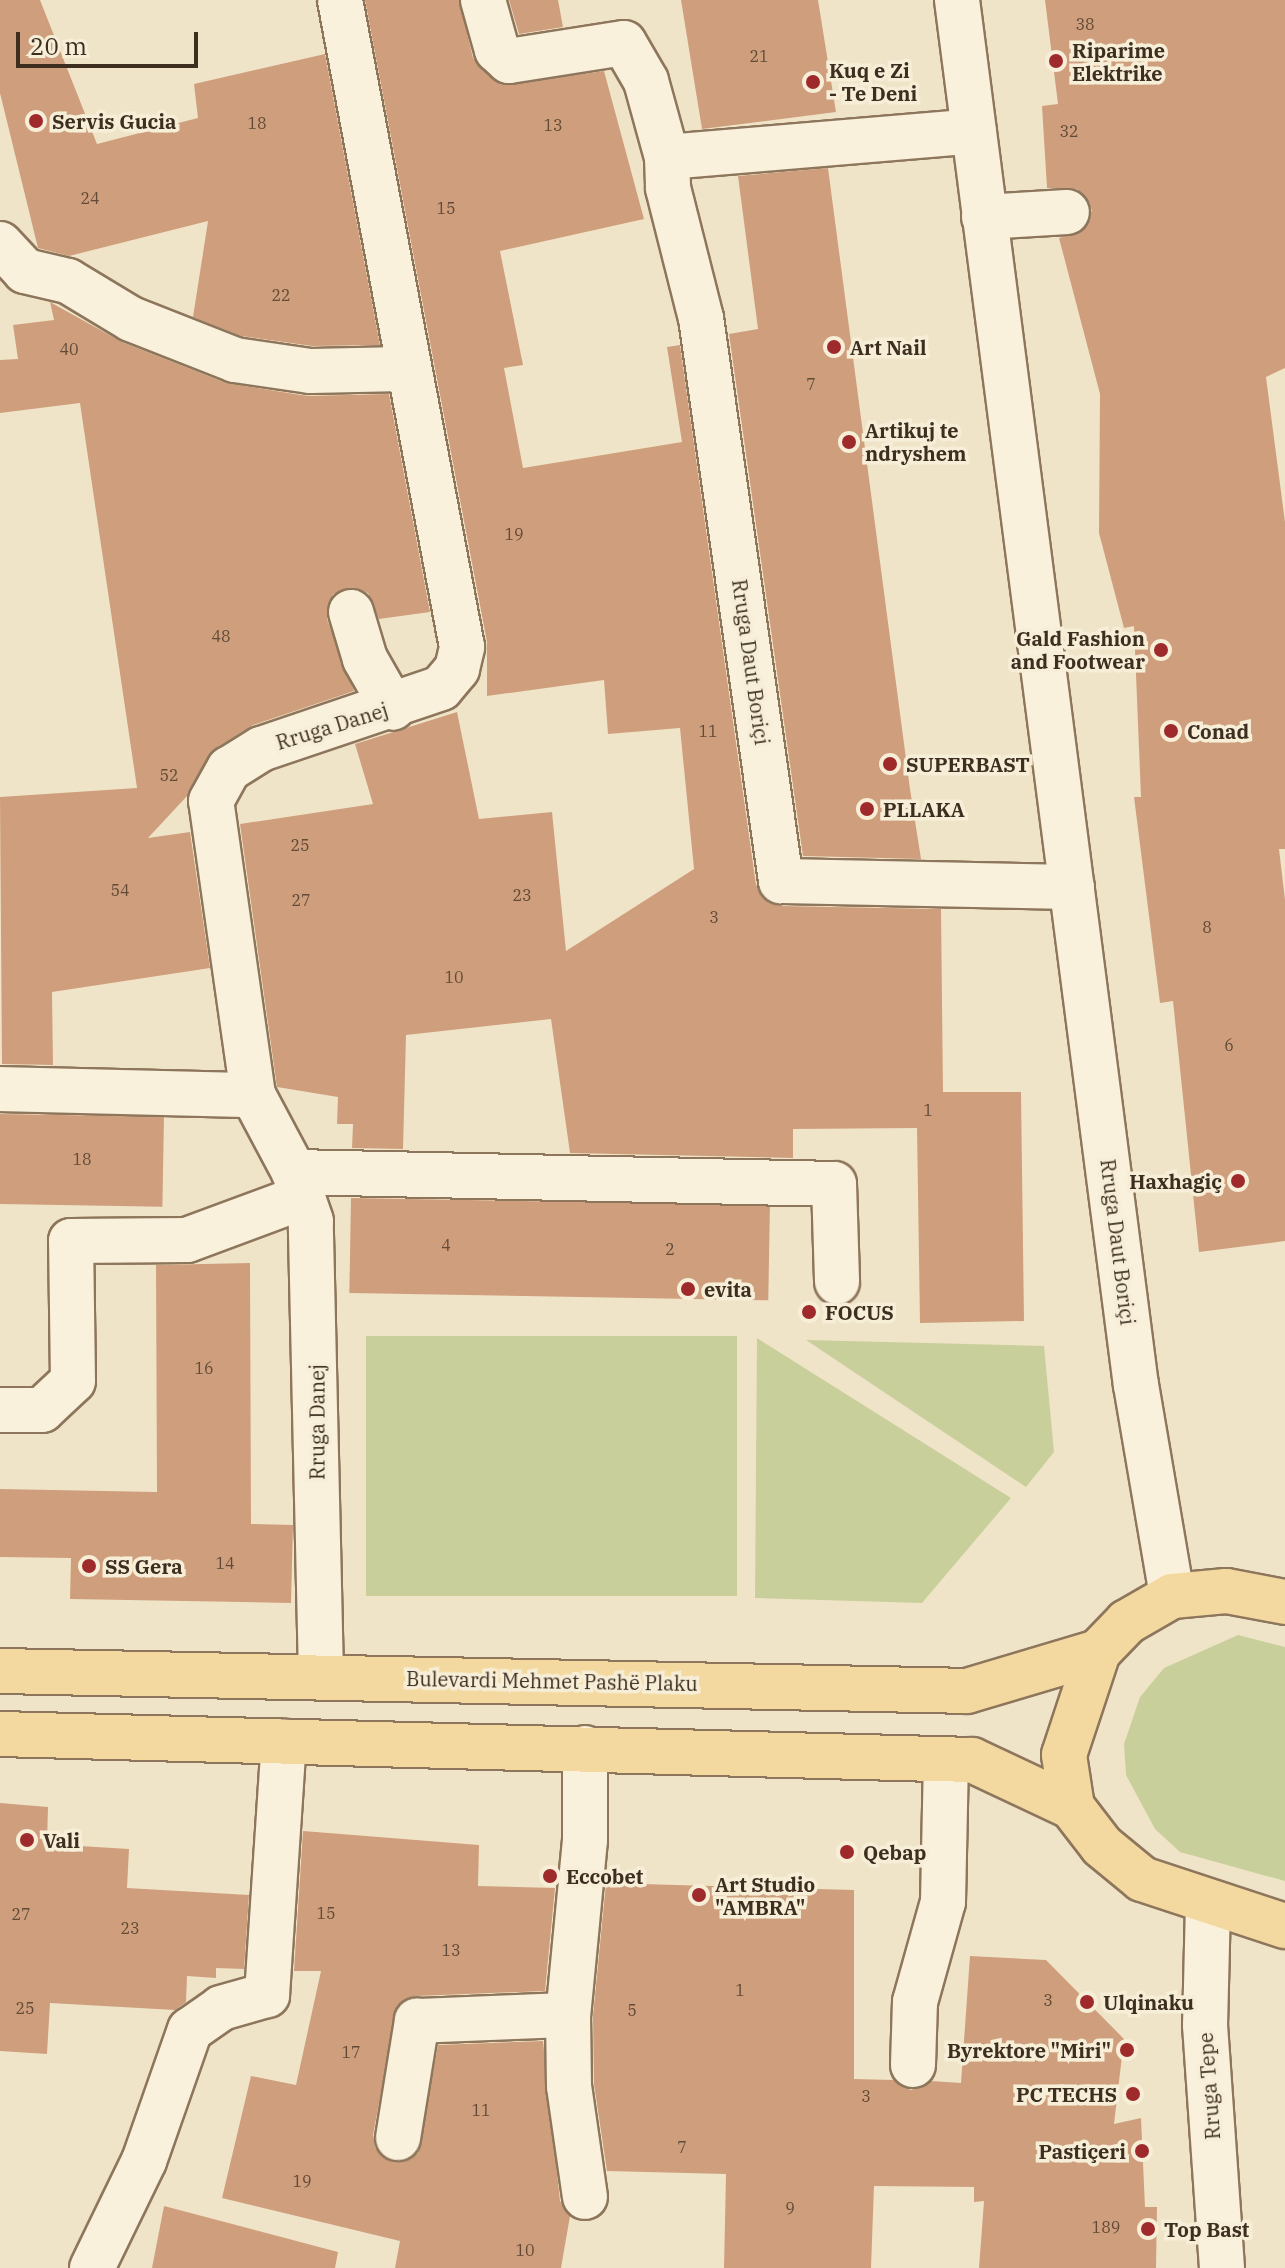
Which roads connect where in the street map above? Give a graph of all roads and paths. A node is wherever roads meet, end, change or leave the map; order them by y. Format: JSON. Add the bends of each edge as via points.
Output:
{"nodes":[{"id":1,"x":340,"y":0,"type":"edge"},
{"id":2,"x":483,"y":0,"type":"edge"},
{"id":3,"x":957,"y":0,"type":"edge"},
{"id":4,"x":974,"y":131,"type":"junction"},
{"id":5,"x":667,"y":157,"type":"junction"},
{"id":6,"x":1067,"y":212,"type":"dead end"},
{"id":7,"x":984,"y":217,"type":"junction"},
{"id":8,"x":0,"y":244,"type":"edge"},
{"id":9,"x":404,"y":369,"type":"junction"},
{"id":10,"x":351,"y":612,"type":"dead end"},
{"id":11,"x":393,"y":708,"type":"junction"},
{"id":12,"x":1072,"y":887,"type":"junction"},
{"id":13,"x":0,"y":1089,"type":"edge"},
{"id":14,"x":253,"y":1095,"type":"junction"},
{"id":15,"x":299,"y":1184,"type":"junction"},
{"id":16,"x":837,"y":1282,"type":"dead end"},
{"id":17,"x":0,"y":1410,"type":"edge"},
{"id":18,"x":1172,"y":1596,"type":"junction"},
{"id":19,"x":1285,"y":1602,"type":"edge"},
{"id":20,"x":1098,"y":1652,"type":"junction"},
{"id":21,"x":0,"y":1671,"type":"edge"},
{"id":22,"x":321,"y":1675,"type":"junction"},
{"id":23,"x":0,"y":1734,"type":"edge"},
{"id":24,"x":284,"y":1742,"type":"junction"},
{"id":25,"x":585,"y":1748,"type":"junction"},
{"id":26,"x":946,"y":1760,"type":"junction"},
{"id":27,"x":1072,"y":1807,"type":"junction"},
{"id":28,"x":1208,"y":1904,"type":"junction"},
{"id":29,"x":1285,"y":1926,"type":"edge"},
{"id":30,"x":568,"y":2015,"type":"junction"},
{"id":31,"x":913,"y":2065,"type":"dead end"},
{"id":32,"x":398,"y":2138,"type":"dead end"},
{"id":33,"x":585,"y":2197,"type":"dead end"},
{"id":34,"x":92,"y":2268,"type":"edge"},
{"id":35,"x":1222,"y":2268,"type":"edge"}],
"edges":[{"from":1,"to":9,"type":"street","name":"Rruga Danej"},
{"from":2,"to":5,"type":"street","name":"Rruga Daut Boriçi","via":[[497,50],[509,61],[624,43],[646,81]]},
{"from":3,"to":4,"type":"street","name":"Rruga Daut Boriçi"},
{"from":4,"to":5,"type":"street"},
{"from":4,"to":7,"type":"street","name":"Rruga Daut Boriçi"},
{"from":5,"to":12,"type":"street","name":"Rruga Daut Boriçi","via":[[668,188],[701,318],[781,881]]},
{"from":6,"to":7,"type":"street"},
{"from":7,"to":12,"type":"street","name":"Rruga Daut Boriçi"},
{"from":8,"to":9,"type":"street","via":[[25,271],[68,281],[131,319],[235,360],[310,371]]},
{"from":9,"to":11,"type":"street","name":"Rruga Danej","via":[[462,647],[457,669],[441,688]]},
{"from":10,"to":11,"type":"street","via":[[365,659]]},
{"from":11,"to":14,"type":"street","name":"Rruga Danej","via":[[261,749],[229,769],[211,801]]},
{"from":12,"to":18,"type":"street","name":"Rruga Daut Boriçi"},
{"from":13,"to":14,"type":"street"},
{"from":14,"to":15,"type":"street","name":"Rruga Danej"},
{"from":15,"to":16,"type":"street","via":[[834,1184]]},
{"from":15,"to":17,"type":"street","via":[[187,1240],[71,1241],[73,1381],[42,1410]]},
{"from":15,"to":22,"type":"street","name":"Rruga Danej","via":[[311,1221]]},
{"from":18,"to":19,"type":"main road","via":[[1226,1591]]},
{"from":18,"to":20,"type":"main road","via":[[1127,1622]]},
{"from":20,"to":22,"type":"main road","name":"Bulevardi Mehmet Pashë Plaku","via":[[967,1691]]},
{"from":20,"to":27,"type":"main road","via":[[1064,1755]]},
{"from":21,"to":22,"type":"main road","name":"Bulevardi Mehmet Pashë Plaku"},
{"from":23,"to":24,"type":"main road"},
{"from":24,"to":25,"type":"main road"},
{"from":24,"to":34,"type":"street","via":[[267,1995],[221,2008],[190,2030],[144,2161]]},
{"from":25,"to":26,"type":"main road"},
{"from":25,"to":30,"type":"street","via":[[585,1840]]},
{"from":26,"to":27,"type":"main road","via":[[972,1760]]},
{"from":26,"to":31,"type":"street","via":[[943,1902],[915,2002]]},
{"from":27,"to":28,"type":"main road","via":[[1102,1846],[1142,1879]]},
{"from":28,"to":29,"type":"main road"},
{"from":28,"to":35,"type":"street","name":"Rruga Tepe","via":[[1205,2025]]},
{"from":30,"to":32,"type":"street","via":[[417,2021]]},
{"from":30,"to":33,"type":"street","via":[[569,2086]]}]}
